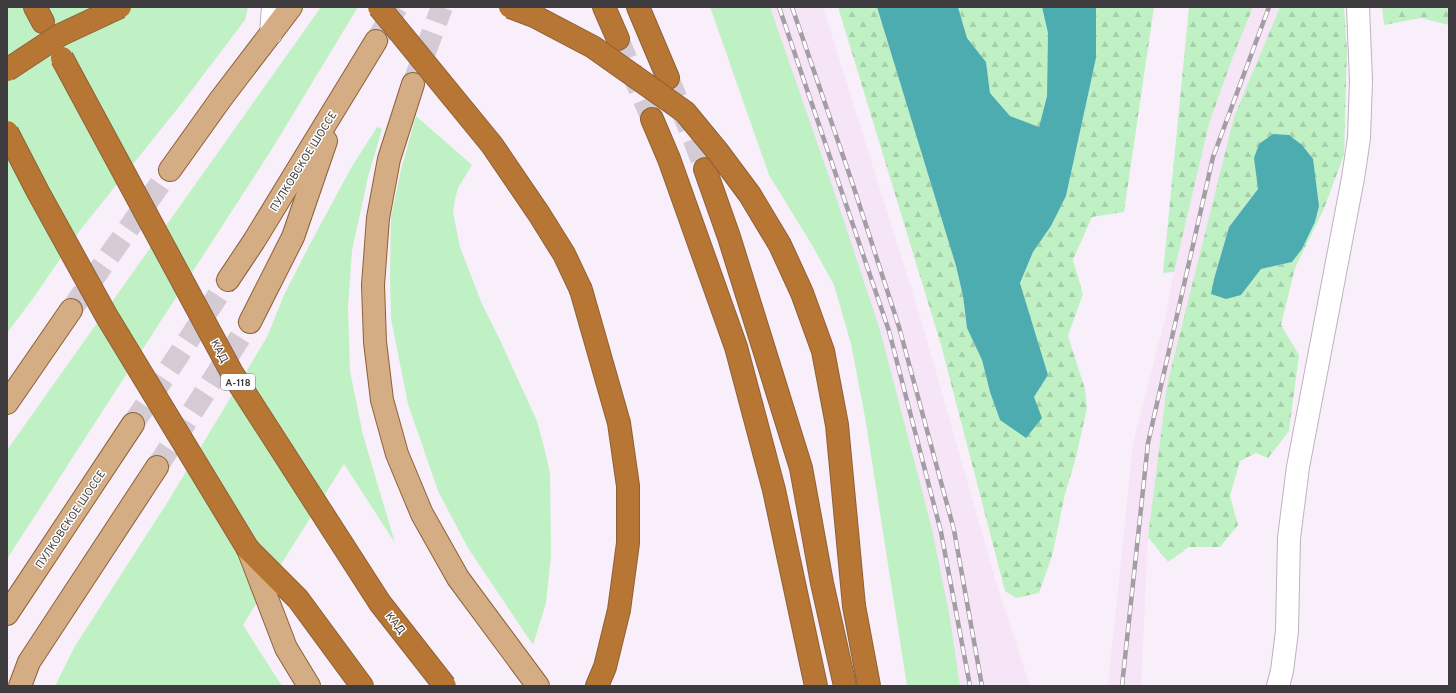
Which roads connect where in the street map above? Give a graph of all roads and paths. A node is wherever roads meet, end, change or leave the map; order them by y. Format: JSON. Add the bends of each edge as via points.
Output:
{"nodes":[{"id":1,"x":120,"y":7,"type":"edge"},
{"id":2,"x":273,"y":7,"type":"edge"},
{"id":3,"x":291,"y":7,"type":"edge"},
{"id":4,"x":380,"y":7,"type":"edge"},
{"id":5,"x":510,"y":7,"type":"edge"},
{"id":6,"x":604,"y":7,"type":"edge"},
{"id":7,"x":638,"y":7,"type":"edge"},
{"id":8,"x":1358,"y":7,"type":"edge"},
{"id":9,"x":271,"y":34,"type":"junction"},
{"id":10,"x":618,"y":39,"type":"tunnel mouth"},
{"id":11,"x":376,"y":41,"type":"tunnel mouth"},
{"id":12,"x":62,"y":58,"type":"dead end"},
{"id":13,"x":7,"y":70,"type":"edge"},
{"id":14,"x":668,"y":78,"type":"tunnel mouth"},
{"id":15,"x":413,"y":84,"type":"tunnel mouth"},
{"id":16,"x":340,"y":102,"type":"junction"},
{"id":17,"x":652,"y":119,"type":"tunnel mouth"},
{"id":18,"x":7,"y":132,"type":"edge"},
{"id":19,"x":705,"y":169,"type":"tunnel mouth"},
{"id":20,"x":170,"y":170,"type":"tunnel mouth"},
{"id":21,"x":228,"y":280,"type":"tunnel mouth"},
{"id":22,"x":71,"y":310,"type":"tunnel mouth"},
{"id":23,"x":250,"y":322,"type":"tunnel mouth"},
{"id":24,"x":39,"y":354,"type":"junction"},
{"id":25,"x":7,"y":381,"type":"edge"},
{"id":26,"x":7,"y":403,"type":"edge"},
{"id":27,"x":133,"y":424,"type":"tunnel mouth"},
{"id":28,"x":158,"y":466,"type":"tunnel mouth"},
{"id":29,"x":248,"y":549,"type":"junction"},
{"id":30,"x":7,"y":614,"type":"edge"},
{"id":31,"x":20,"y":686,"type":"edge"},
{"id":32,"x":309,"y":686,"type":"edge"},
{"id":33,"x":362,"y":686,"type":"edge"},
{"id":34,"x":445,"y":686,"type":"edge"},
{"id":35,"x":538,"y":686,"type":"edge"},
{"id":36,"x":597,"y":686,"type":"edge"},
{"id":37,"x":816,"y":686,"type":"edge"},
{"id":38,"x":845,"y":686,"type":"edge"},
{"id":39,"x":869,"y":686,"type":"edge"},
{"id":40,"x":1278,"y":686,"type":"edge"}],
"edges":[{"from":1,"to":13,"type":"highway","bridge":true,"via":[[60,35]]},
{"from":2,"to":9,"type":"street"},
{"from":3,"to":9,"type":"main road"},
{"from":4,"to":36,"type":"highway","bridge":true,"via":[[492,145],[564,254],[581,290],[619,423],[628,486],[628,543],[619,610],[605,667]]},
{"from":5,"to":39,"type":"highway","bridge":true,"via":[[534,16],[593,47],[685,112],[750,195],[780,245],[802,293],[823,351],[837,425],[854,606]]},
{"from":6,"to":10,"type":"highway"},
{"from":7,"to":14,"type":"highway"},
{"from":8,"to":40,"type":"street","via":[[1361,81],[1359,138],[1298,468],[1289,538],[1287,631]]},
{"from":9,"to":20,"type":"main road"},
{"from":11,"to":16,"type":"main road","name":"ПУЛКОВСКОЕ ШОССЕ"},
{"from":12,"to":34,"type":"highway","name":"КАД","number":"А-118","bridge":true,"via":[[232,372],[380,603]]},
{"from":15,"to":35,"type":"main road","via":[[389,159],[378,218],[373,285],[375,342],[382,400],[399,461],[422,514],[458,578]]},
{"from":16,"to":21,"type":"main road","name":"ПУЛКОВСКОЕ ШОССЕ"},
{"from":16,"to":23,"type":"main road","via":[[293,237]]},
{"from":17,"to":37,"type":"highway","via":[[669,159],[736,347],[774,490]]},
{"from":18,"to":29,"type":"highway","bridge":true,"via":[[106,315]]},
{"from":19,"to":38,"type":"highway","via":[[729,237],[801,468],[822,583]]},
{"from":22,"to":24,"type":"main road"},
{"from":24,"to":25,"type":"main road"},
{"from":24,"to":26,"type":"main road"},
{"from":27,"to":30,"type":"main road","name":"ПУЛКОВСКОЕ ШОССЕ"},
{"from":28,"to":31,"type":"main road","via":[[29,662]]},
{"from":29,"to":32,"type":"main road","via":[[286,648]]},
{"from":29,"to":33,"type":"highway","via":[[298,600]]}]}
